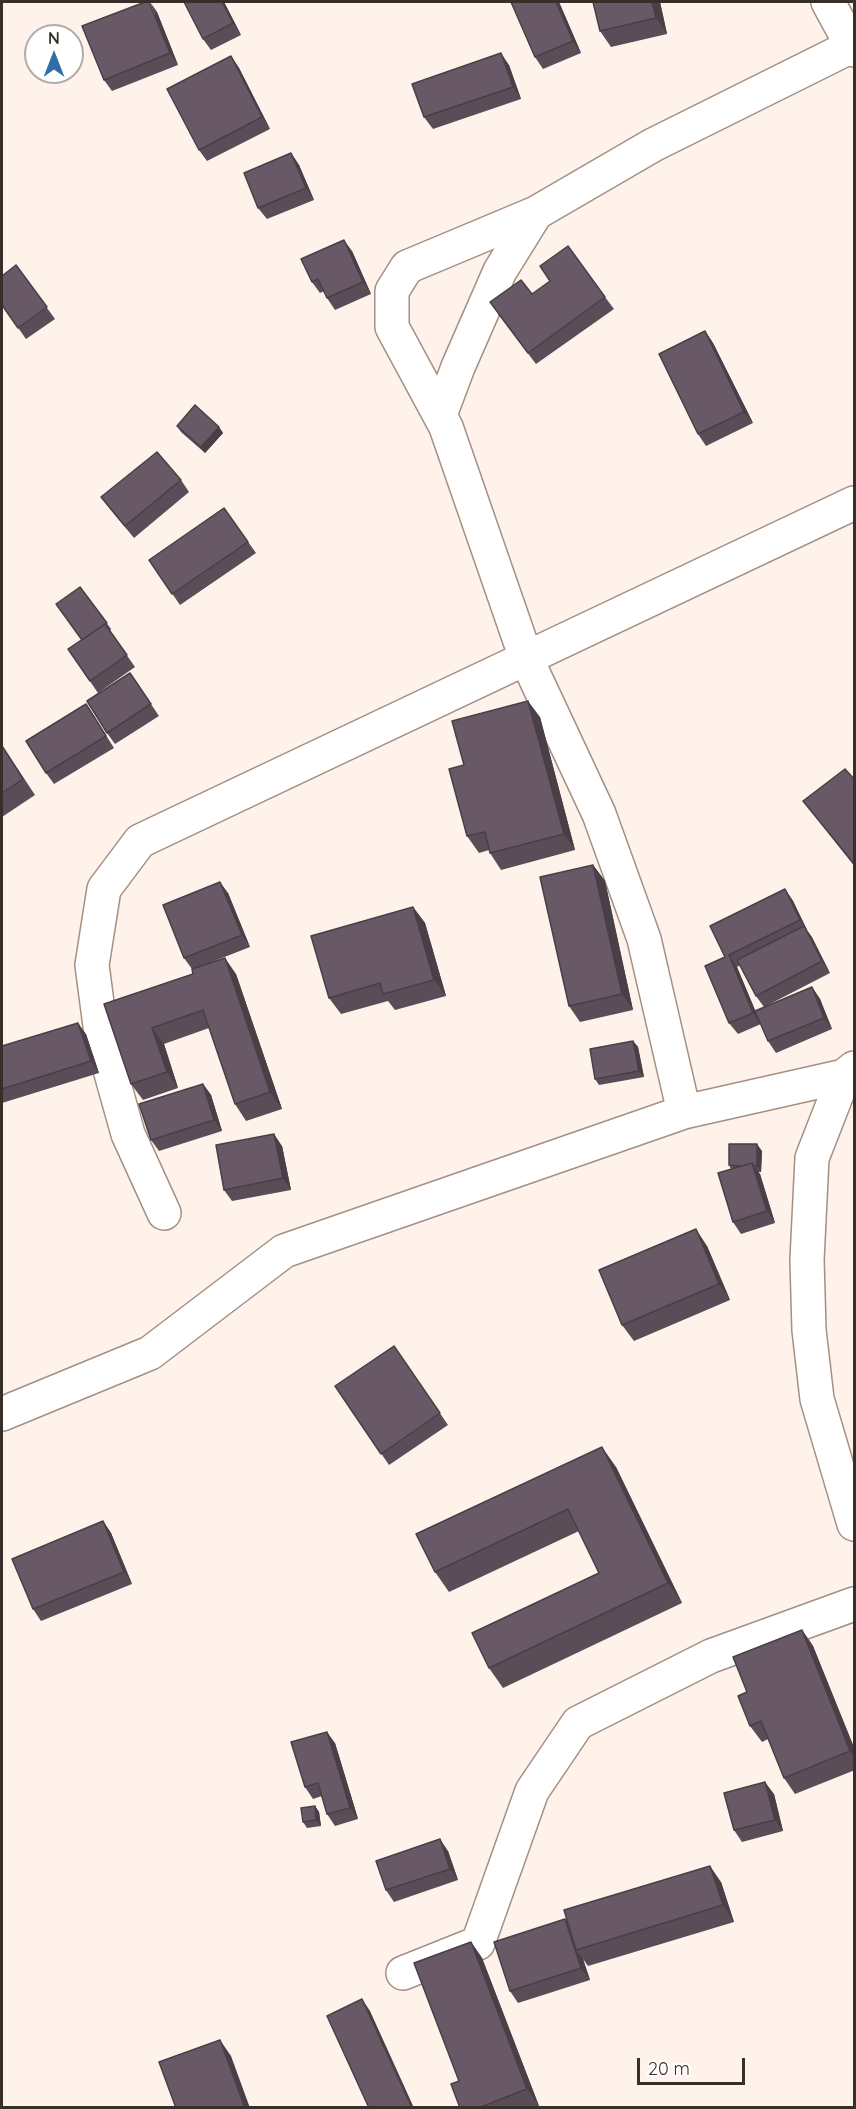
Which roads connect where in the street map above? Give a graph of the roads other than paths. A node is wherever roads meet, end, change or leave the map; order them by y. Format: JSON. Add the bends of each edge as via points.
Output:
{"nodes":[{"id":1,"x":828,"y":2,"type":"edge"},
{"id":2,"x":853,"y":48,"type":"edge"},
{"id":3,"x":536,"y":213,"type":"junction"},
{"id":4,"x":440,"y":415,"type":"junction"},
{"id":5,"x":855,"y":504,"type":"edge"},
{"id":6,"x":526,"y":658,"type":"junction"},
{"id":7,"x":849,"y":1072,"type":"edge"},
{"id":8,"x":684,"y":1112,"type":"junction"},
{"id":9,"x":164,"y":1213,"type":"dead end"},
{"id":10,"x":2,"y":1414,"type":"edge"},
{"id":11,"x":852,"y":1506,"type":"edge"},
{"id":12,"x":855,"y":1604,"type":"edge"},
{"id":13,"x":403,"y":1973,"type":"dead end"}],
"edges":[{"from":1,"to":2,"type":"street"},
{"from":2,"to":3,"type":"street","via":[[653,145]]},
{"from":3,"to":4,"type":"street","via":[[500,271]]},
{"from":3,"to":4,"type":"street","via":[[407,267],[392,291],[392,327]]},
{"from":4,"to":6,"type":"street"},
{"from":5,"to":6,"type":"street"},
{"from":6,"to":8,"type":"street","via":[[599,814],[644,939]]},
{"from":6,"to":9,"type":"street","via":[[140,841],[104,889],[92,965],[102,1041],[128,1134]]},
{"from":7,"to":8,"type":"street"},
{"from":7,"to":11,"type":"street","via":[[812,1158],[807,1260],[809,1330],[817,1399]]},
{"from":8,"to":10,"type":"street","via":[[284,1251],[150,1353]]},
{"from":12,"to":13,"type":"street","via":[[711,1656],[578,1723],[532,1791],[477,1943]]}]}
